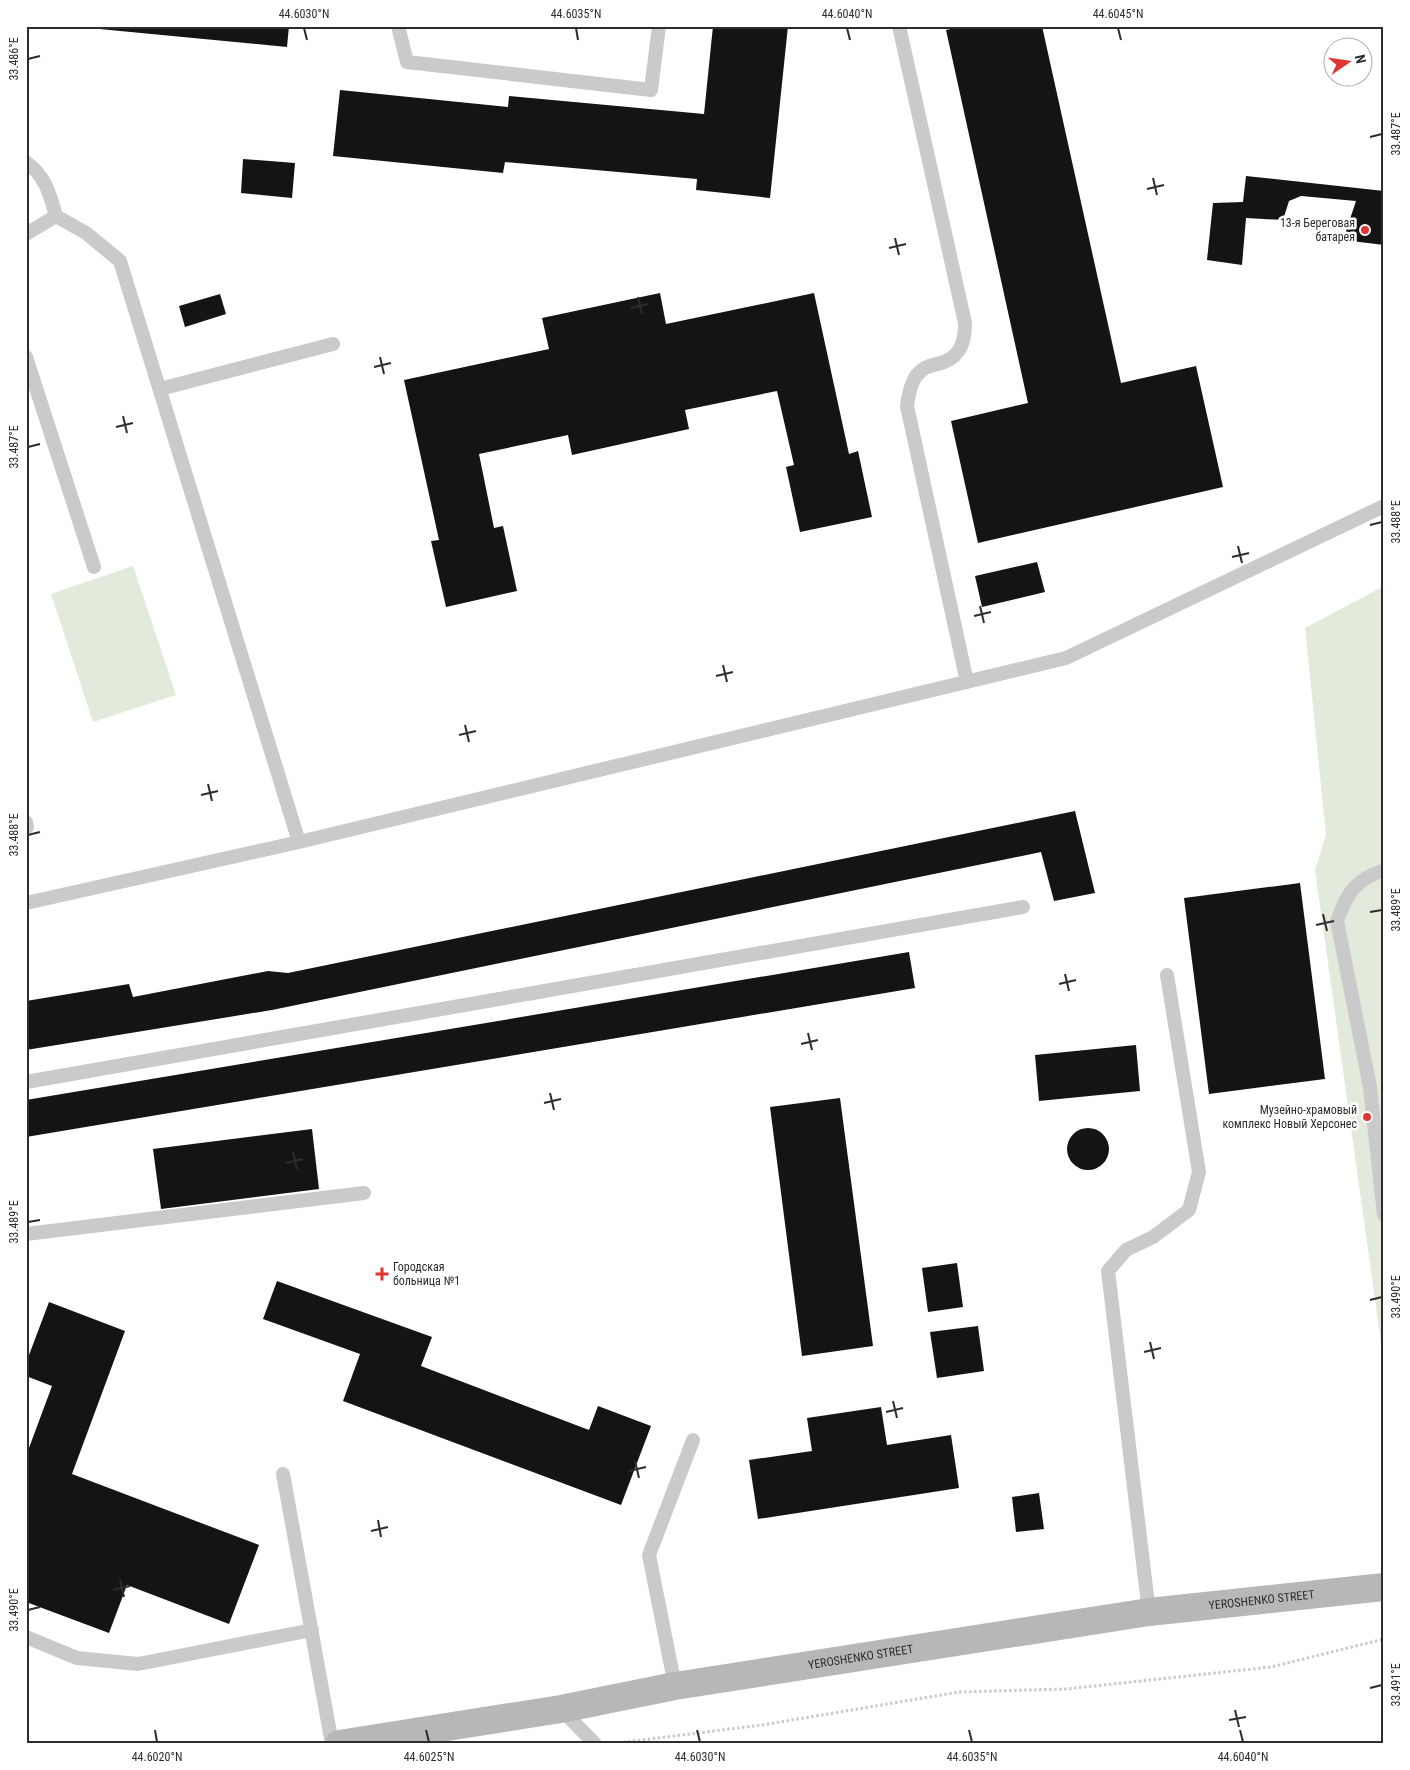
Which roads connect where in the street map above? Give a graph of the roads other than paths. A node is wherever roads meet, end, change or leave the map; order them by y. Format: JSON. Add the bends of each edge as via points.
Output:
{"nodes":[{"id":1,"x":398,"y":26,"type":"edge"},
{"id":2,"x":659,"y":26,"type":"edge"},
{"id":3,"x":899,"y":26,"type":"edge"},
{"id":4,"x":26,"y":162,"type":"edge"},
{"id":5,"x":56,"y":216,"type":"junction"},
{"id":6,"x":26,"y":234,"type":"edge"},
{"id":7,"x":333,"y":344,"type":"dead end"},
{"id":8,"x":26,"y":357,"type":"edge"},
{"id":9,"x":160,"y":388,"type":"junction"},
{"id":10,"x":1384,"y":506,"type":"edge"},
{"id":11,"x":94,"y":567,"type":"dead end"},
{"id":12,"x":967,"y":682,"type":"junction"},
{"id":13,"x":299,"y":842,"type":"junction"},
{"id":14,"x":1384,"y":870,"type":"edge"},
{"id":15,"x":26,"y":903,"type":"edge"},
{"id":16,"x":1023,"y":907,"type":"dead end"},
{"id":17,"x":1167,"y":975,"type":"dead end"},
{"id":18,"x":26,"y":1082,"type":"edge"},
{"id":19,"x":364,"y":1194,"type":"dead end"},
{"id":20,"x":1384,"y":1216,"type":"edge"},
{"id":21,"x":26,"y":1234,"type":"edge"},
{"id":22,"x":693,"y":1440,"type":"dead end"},
{"id":23,"x":283,"y":1474,"type":"dead end"},
{"id":24,"x":1384,"y":1587,"type":"edge"},
{"id":25,"x":1149,"y":1612,"type":"junction"},
{"id":26,"x":312,"y":1630,"type":"junction"},
{"id":27,"x":26,"y":1637,"type":"edge"},
{"id":28,"x":675,"y":1686,"type":"junction"},
{"id":29,"x":560,"y":1709,"type":"junction"},
{"id":30,"x":332,"y":1744,"type":"edge"},
{"id":31,"x":339,"y":1744,"type":"edge"},
{"id":32,"x":595,"y":1744,"type":"edge"}],
"edges":[{"from":1,"to":2,"type":"lane","via":[[407,62],[652,90]]},
{"from":3,"to":12,"type":"lane","via":[[964,323],[965,340],[958,352],[947,361],[924,368],[909,390],[907,406]]},
{"from":4,"to":5,"type":"lane","via":[[39,172]]},
{"from":5,"to":6,"type":"lane"},
{"from":5,"to":9,"type":"lane","via":[[86,234],[120,261]]},
{"from":7,"to":9,"type":"lane"},
{"from":8,"to":11,"type":"lane"},
{"from":9,"to":13,"type":"lane"},
{"from":10,"to":12,"type":"lane","via":[[1066,658]]},
{"from":12,"to":13,"type":"lane"},
{"from":13,"to":15,"type":"lane"},
{"from":14,"to":20,"type":"lane","via":[[1366,876],[1345,897],[1337,921],[1370,1087]]},
{"from":16,"to":18,"type":"lane"},
{"from":17,"to":25,"type":"lane","via":[[1199,1172],[1189,1210],[1153,1237],[1126,1250],[1108,1271]]},
{"from":19,"to":21,"type":"lane"},
{"from":22,"to":28,"type":"lane","via":[[649,1555]]},
{"from":23,"to":26,"type":"lane"},
{"from":24,"to":25,"type":"main road","name":"YEROSHENKO STREET"},
{"from":25,"to":28,"type":"main road","name":"YEROSHENKO STREET"},
{"from":26,"to":27,"type":"lane","via":[[138,1664],[77,1658]]},
{"from":26,"to":30,"type":"lane"},
{"from":28,"to":29,"type":"main road","name":"YEROSHENKO STREET"},
{"from":29,"to":31,"type":"main road","name":"YEROSHENKO STREET"},
{"from":29,"to":32,"type":"lane"}]}
